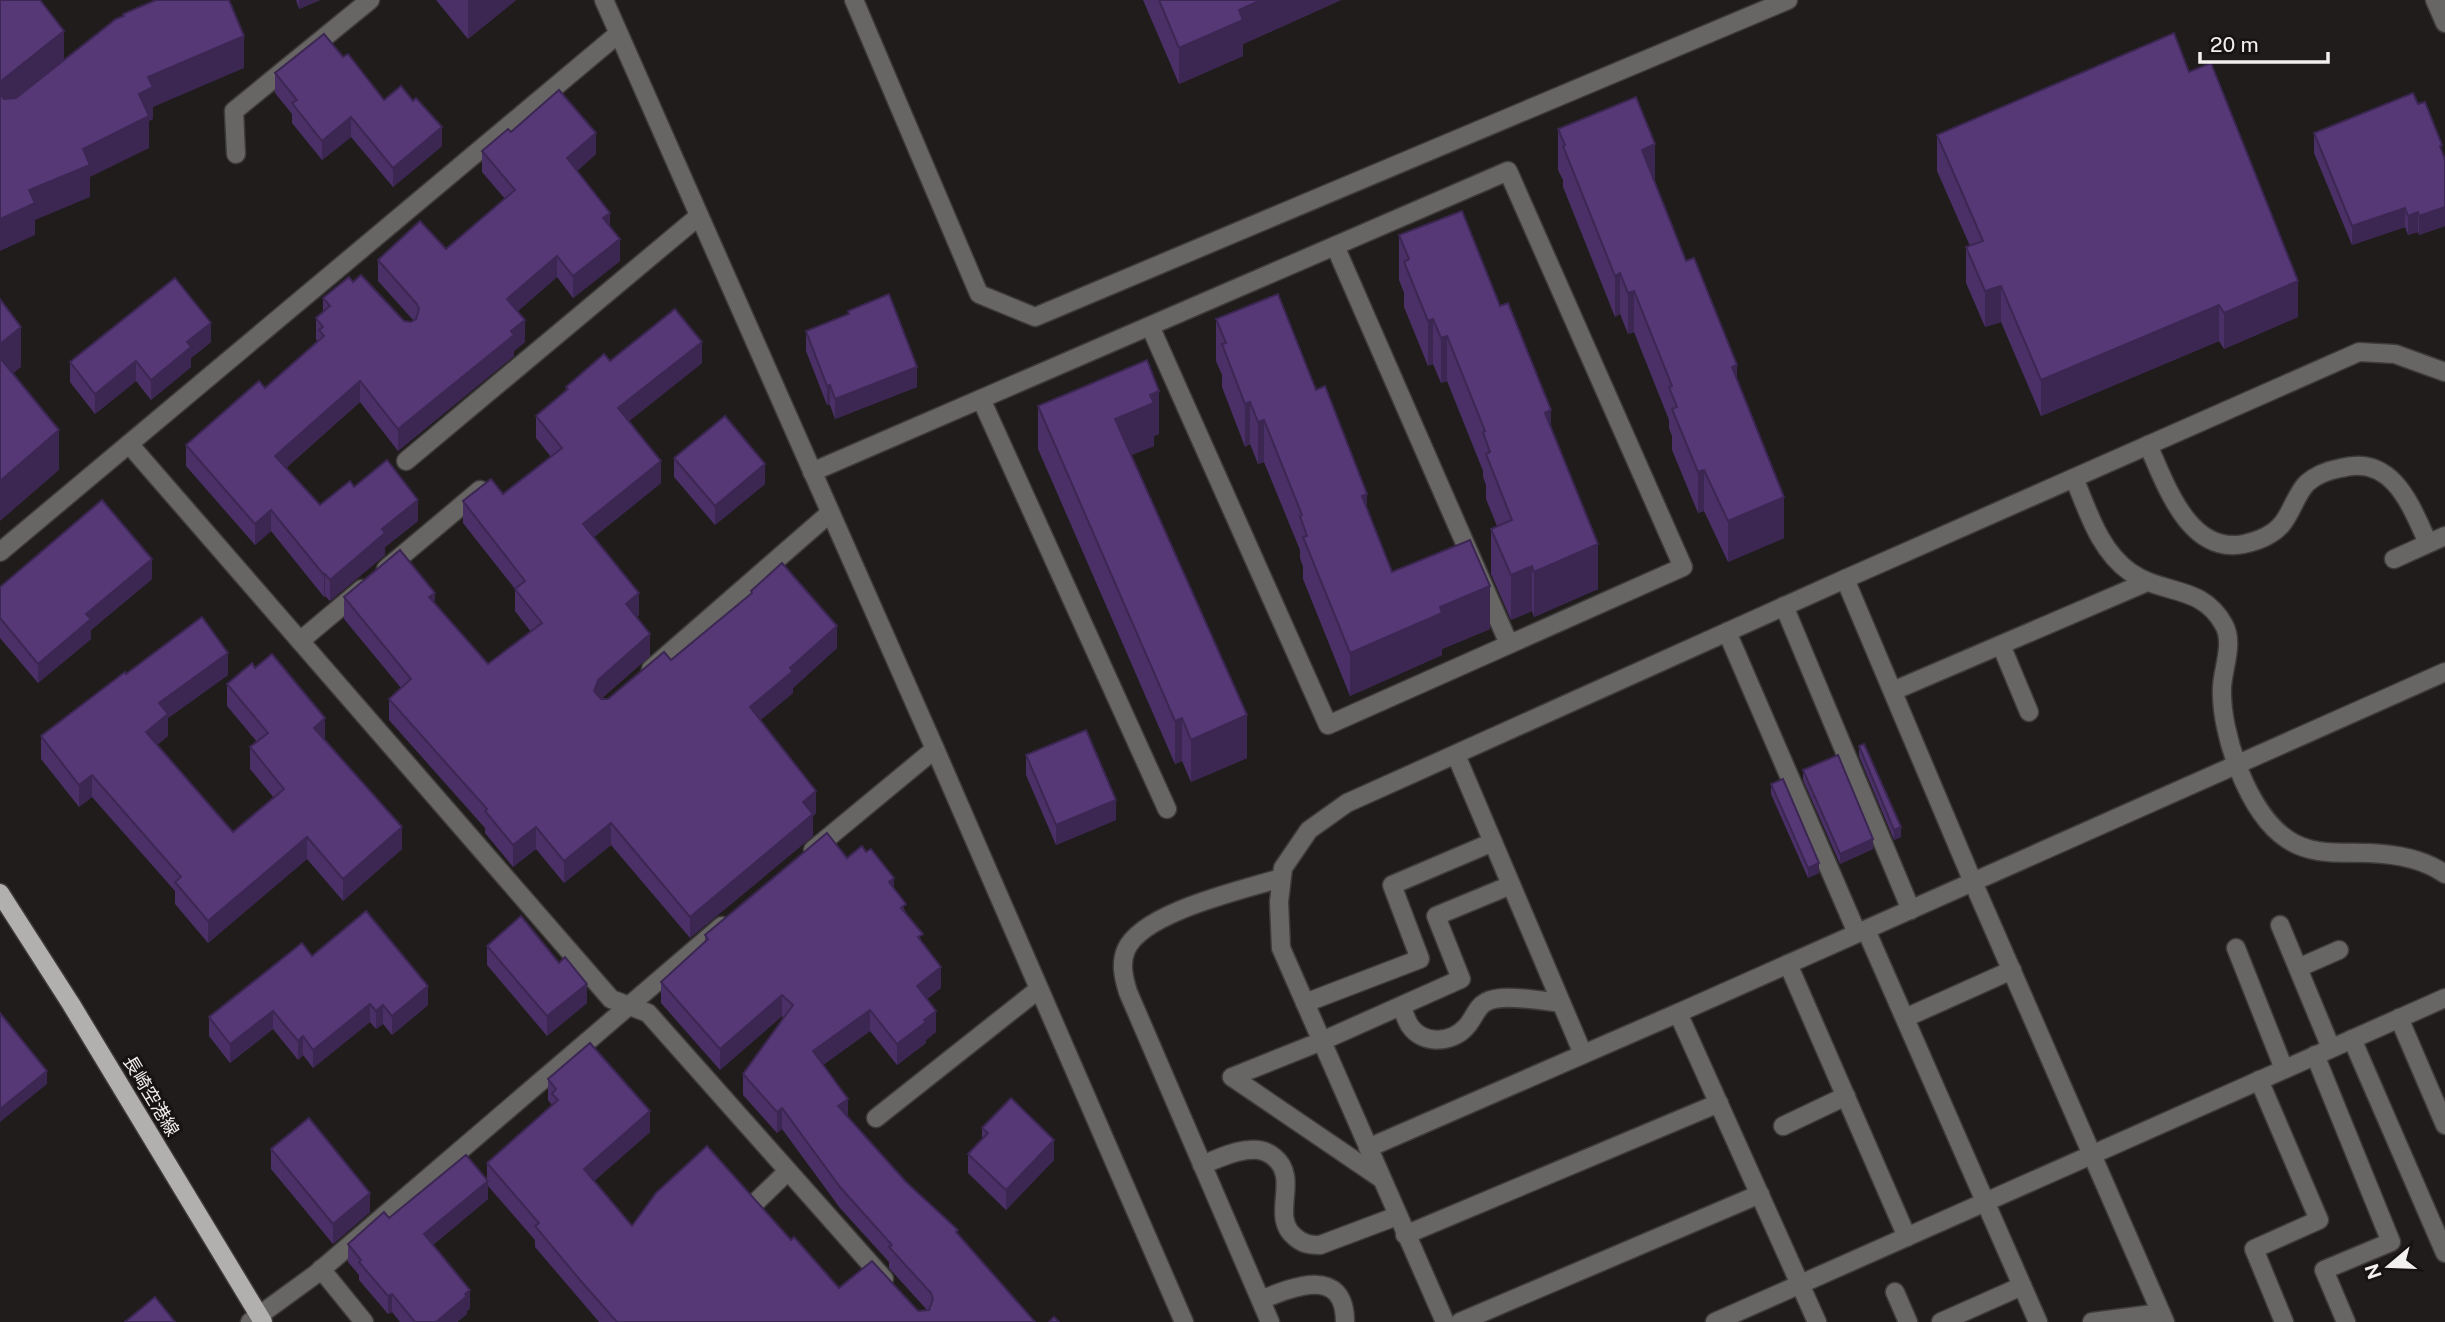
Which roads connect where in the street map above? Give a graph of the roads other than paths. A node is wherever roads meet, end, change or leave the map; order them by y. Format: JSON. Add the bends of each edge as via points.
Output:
{"nodes":[{"id":1,"x":370,"y":0,"type":"edge"},
{"id":2,"x":604,"y":0,"type":"edge"},
{"id":3,"x":854,"y":0,"type":"edge"},
{"id":4,"x":1788,"y":0,"type":"edge"},
{"id":5,"x":2435,"y":0,"type":"edge"},
{"id":6,"x":2445,"y":23,"type":"edge"},
{"id":7,"x":618,"y":34,"type":"junction"},
{"id":8,"x":236,"y":154,"type":"dead end"},
{"id":9,"x":699,"y":216,"type":"junction"},
{"id":10,"x":1335,"y":246,"type":"junction"},
{"id":11,"x":1150,"y":326,"type":"junction"},
{"id":12,"x":2445,"y":372,"type":"edge"},
{"id":13,"x":981,"y":399,"type":"junction"},
{"id":14,"x":129,"y":444,"type":"junction"},
{"id":15,"x":2148,"y":445,"type":"junction"},
{"id":16,"x":406,"y":461,"type":"dead end"},
{"id":17,"x":812,"y":472,"type":"junction"},
{"id":18,"x":2074,"y":478,"type":"junction"},
{"id":19,"x":491,"y":481,"type":"edge"},
{"id":20,"x":830,"y":513,"type":"junction"},
{"id":21,"x":2437,"y":540,"type":"edge"},
{"id":22,"x":0,"y":552,"type":"edge"},
{"id":23,"x":2394,"y":559,"type":"dead end"},
{"id":24,"x":1845,"y":579,"type":"junction"},
{"id":25,"x":2147,"y":582,"type":"junction"},
{"id":26,"x":1784,"y":606,"type":"junction"},
{"id":27,"x":1727,"y":632,"type":"junction"},
{"id":28,"x":300,"y":641,"type":"junction"},
{"id":29,"x":1509,"y":644,"type":"junction"},
{"id":30,"x":2001,"y":645,"type":"junction"},
{"id":31,"x":2445,"y":672,"type":"edge"},
{"id":32,"x":636,"y":683,"type":"edge"},
{"id":33,"x":1893,"y":691,"type":"junction"},
{"id":34,"x":2029,"y":712,"type":"dead end"},
{"id":35,"x":935,"y":749,"type":"junction"},
{"id":36,"x":1456,"y":755,"type":"junction"},
{"id":37,"x":2238,"y":764,"type":"junction"},
{"id":38,"x":1167,"y":809,"type":"dead end"},
{"id":39,"x":1493,"y":842,"type":"junction"},
{"id":40,"x":797,"y":864,"type":"edge"},
{"id":41,"x":2445,"y":874,"type":"edge"},
{"id":42,"x":1281,"y":878,"type":"junction"},
{"id":43,"x":1973,"y":882,"type":"junction"},
{"id":44,"x":1511,"y":885,"type":"junction"},
{"id":45,"x":0,"y":893,"type":"edge"},
{"id":46,"x":1911,"y":910,"type":"junction"},
{"id":47,"x":734,"y":917,"type":"edge"},
{"id":48,"x":2280,"y":925,"type":"dead end"},
{"id":49,"x":1862,"y":932,"type":"junction"},
{"id":50,"x":2236,"y":948,"type":"dead end"},
{"id":51,"x":2339,"y":950,"type":"dead end"},
{"id":52,"x":1788,"y":964,"type":"junction"},
{"id":53,"x":2298,"y":968,"type":"junction"},
{"id":54,"x":2012,"y":970,"type":"junction"},
{"id":55,"x":1039,"y":989,"type":"junction"},
{"id":56,"x":2445,"y":998,"type":"edge"},
{"id":57,"x":1305,"y":1003,"type":"junction"},
{"id":58,"x":1561,"y":1003,"type":"junction"},
{"id":59,"x":628,"y":1005,"type":"junction"},
{"id":60,"x":1401,"y":1006,"type":"junction"},
{"id":61,"x":1678,"y":1013,"type":"junction"},
{"id":62,"x":1905,"y":1018,"type":"junction"},
{"id":63,"x":2399,"y":1018,"type":"junction"},
{"id":64,"x":2352,"y":1039,"type":"junction"},
{"id":65,"x":1322,"y":1041,"type":"junction"},
{"id":66,"x":2323,"y":1052,"type":"junction"},
{"id":67,"x":1583,"y":1054,"type":"junction"},
{"id":68,"x":2284,"y":1069,"type":"junction"},
{"id":69,"x":2259,"y":1080,"type":"junction"},
{"id":70,"x":1846,"y":1096,"type":"junction"},
{"id":71,"x":1719,"y":1103,"type":"junction"},
{"id":72,"x":876,"y":1118,"type":"dead end"},
{"id":73,"x":2445,"y":1125,"type":"edge"},
{"id":74,"x":1783,"y":1126,"type":"dead end"},
{"id":75,"x":1368,"y":1148,"type":"junction"},
{"id":76,"x":2093,"y":1154,"type":"junction"},
{"id":77,"x":1202,"y":1165,"type":"junction"},
{"id":78,"x":788,"y":1171,"type":"junction"},
{"id":79,"x":1380,"y":1177,"type":"junction"},
{"id":80,"x":1760,"y":1194,"type":"junction"},
{"id":81,"x":757,"y":1201,"type":"edge"},
{"id":82,"x":1985,"y":1201,"type":"junction"},
{"id":83,"x":1397,"y":1216,"type":"junction"},
{"id":84,"x":1405,"y":1235,"type":"junction"},
{"id":85,"x":1907,"y":1237,"type":"junction"},
{"id":86,"x":2445,"y":1253,"type":"edge"},
{"id":87,"x":321,"y":1269,"type":"junction"},
{"id":88,"x":1800,"y":1284,"type":"junction"},
{"id":89,"x":2022,"y":1286,"type":"junction"},
{"id":90,"x":895,"y":1292,"type":"edge"},
{"id":91,"x":1895,"y":1292,"type":"dead end"},
{"id":92,"x":1261,"y":1300,"type":"junction"},
{"id":93,"x":2163,"y":1318,"type":"edge"},
{"id":94,"x":258,"y":1319,"type":"edge"},
{"id":95,"x":364,"y":1322,"type":"edge"},
{"id":96,"x":1184,"y":1322,"type":"edge"},
{"id":97,"x":1270,"y":1322,"type":"edge"},
{"id":98,"x":1345,"y":1322,"type":"edge"},
{"id":99,"x":1445,"y":1322,"type":"edge"},
{"id":100,"x":1460,"y":1322,"type":"edge"},
{"id":101,"x":1715,"y":1322,"type":"edge"},
{"id":102,"x":1816,"y":1322,"type":"edge"},
{"id":103,"x":1908,"y":1322,"type":"edge"},
{"id":104,"x":1941,"y":1322,"type":"edge"},
{"id":105,"x":2038,"y":1322,"type":"edge"},
{"id":106,"x":2092,"y":1322,"type":"edge"},
{"id":107,"x":2284,"y":1322,"type":"edge"},
{"id":108,"x":2346,"y":1322,"type":"edge"}],
"edges":[{"from":1,"to":8,"type":"street","via":[[234,111]]},
{"from":2,"to":7,"type":"street"},
{"from":3,"to":4,"type":"street","via":[[979,294],[1035,317]]},
{"from":5,"to":6,"type":"street"},
{"from":7,"to":9,"type":"street"},
{"from":7,"to":14,"type":"street","via":[[350,267]]},
{"from":9,"to":16,"type":"street"},
{"from":9,"to":17,"type":"street"},
{"from":10,"to":11,"type":"street"},
{"from":10,"to":29,"type":"street"},
{"from":10,"to":29,"type":"street","via":[[1508,171],[1683,567]]},
{"from":11,"to":13,"type":"street"},
{"from":11,"to":29,"type":"street","via":[[1328,725]]},
{"from":12,"to":15,"type":"street","via":[[2395,354],[2359,352]]},
{"from":13,"to":17,"type":"street"},
{"from":13,"to":38,"type":"street"},
{"from":14,"to":22,"type":"street"},
{"from":14,"to":28,"type":"street"},
{"from":15,"to":18,"type":"street"},
{"from":15,"to":21,"type":"street","via":[[2171,496],[2187,520],[2208,539],[2232,546],[2259,541],[2282,525],[2307,483],[2353,464],[2382,471],[2405,492]]},
{"from":17,"to":20,"type":"street"},
{"from":18,"to":24,"type":"street"},
{"from":18,"to":25,"type":"street","via":[[2099,538],[2115,559]]},
{"from":19,"to":28,"type":"street"},
{"from":20,"to":32,"type":"street"},
{"from":20,"to":35,"type":"street"},
{"from":21,"to":23,"type":"street"},
{"from":24,"to":26,"type":"street"},
{"from":24,"to":33,"type":"street"},
{"from":25,"to":30,"type":"street"},
{"from":25,"to":37,"type":"street","via":[[2211,605],[2226,628],[2224,718]]},
{"from":26,"to":27,"type":"street"},
{"from":26,"to":46,"type":"street"},
{"from":27,"to":36,"type":"street"},
{"from":27,"to":49,"type":"street"},
{"from":28,"to":59,"type":"street","via":[[611,999]]},
{"from":30,"to":33,"type":"street"},
{"from":30,"to":34,"type":"street"},
{"from":31,"to":37,"type":"street"},
{"from":33,"to":43,"type":"street"},
{"from":35,"to":40,"type":"street"},
{"from":35,"to":55,"type":"street"},
{"from":36,"to":39,"type":"street"},
{"from":36,"to":42,"type":"street","via":[[1347,803],[1309,830]]},
{"from":37,"to":41,"type":"street","via":[[2260,811],[2288,840],[2306,849],[2384,853],[2434,866]]},
{"from":37,"to":43,"type":"street"},
{"from":39,"to":44,"type":"street"},
{"from":39,"to":57,"type":"street","via":[[1392,885],[1420,959]]},
{"from":42,"to":57,"type":"street","via":[[1280,947]]},
{"from":42,"to":77,"type":"street","via":[[1166,915],[1139,931],[1125,950],[1122,973],[1128,992]]},
{"from":43,"to":46,"type":"street"},
{"from":43,"to":54,"type":"street"},
{"from":44,"to":58,"type":"street"},
{"from":44,"to":60,"type":"street","via":[[1436,916],[1461,979]]},
{"from":45,"to":94,"type":"main road","name":"長崎空港線"},
{"from":46,"to":49,"type":"street"},
{"from":47,"to":59,"type":"street"},
{"from":48,"to":53,"type":"street"},
{"from":49,"to":52,"type":"street"},
{"from":49,"to":62,"type":"street"},
{"from":50,"to":68,"type":"street"},
{"from":51,"to":53,"type":"street"},
{"from":52,"to":61,"type":"street"},
{"from":52,"to":70,"type":"street"},
{"from":53,"to":66,"type":"street"},
{"from":54,"to":62,"type":"street"},
{"from":54,"to":76,"type":"street"},
{"from":55,"to":72,"type":"street"},
{"from":55,"to":96,"type":"street"},
{"from":56,"to":63,"type":"street"},
{"from":57,"to":65,"type":"street"},
{"from":58,"to":60,"type":"street","via":[[1486,1001],[1458,1035],[1434,1040],[1415,1032]]},
{"from":58,"to":67,"type":"street"},
{"from":59,"to":78,"type":"street","via":[[648,1013]]},
{"from":59,"to":87,"type":"street"},
{"from":60,"to":65,"type":"street"},
{"from":61,"to":67,"type":"street"},
{"from":61,"to":71,"type":"street"},
{"from":62,"to":82,"type":"street"},
{"from":63,"to":64,"type":"street"},
{"from":63,"to":73,"type":"street"},
{"from":64,"to":66,"type":"street"},
{"from":64,"to":86,"type":"street"},
{"from":65,"to":75,"type":"street"},
{"from":65,"to":79,"type":"street","via":[[1232,1077]]},
{"from":66,"to":68,"type":"street"},
{"from":66,"to":108,"type":"street","via":[[2391,1242],[2324,1270]]},
{"from":67,"to":75,"type":"street"},
{"from":68,"to":69,"type":"street"},
{"from":69,"to":76,"type":"street"},
{"from":69,"to":107,"type":"street","via":[[2319,1220],[2254,1249]]},
{"from":70,"to":74,"type":"street"},
{"from":70,"to":85,"type":"street"},
{"from":71,"to":80,"type":"street"},
{"from":71,"to":84,"type":"street"},
{"from":75,"to":79,"type":"street"},
{"from":76,"to":82,"type":"street"},
{"from":76,"to":93,"type":"street"},
{"from":77,"to":83,"type":"street","via":[[1251,1149],[1272,1155],[1285,1174],[1283,1217],[1287,1229],[1311,1245]]},
{"from":77,"to":92,"type":"street"},
{"from":78,"to":81,"type":"street"},
{"from":78,"to":90,"type":"street"},
{"from":79,"to":83,"type":"street"},
{"from":80,"to":88,"type":"street"},
{"from":80,"to":100,"type":"street"},
{"from":82,"to":85,"type":"street"},
{"from":82,"to":89,"type":"street"},
{"from":83,"to":84,"type":"street"},
{"from":84,"to":99,"type":"street"},
{"from":85,"to":88,"type":"street"},
{"from":87,"to":94,"type":"street"},
{"from":87,"to":95,"type":"street"},
{"from":88,"to":101,"type":"street"},
{"from":88,"to":102,"type":"street"},
{"from":89,"to":104,"type":"street"},
{"from":89,"to":105,"type":"street"},
{"from":91,"to":103,"type":"street"},
{"from":92,"to":97,"type":"street"},
{"from":92,"to":98,"type":"street","via":[[1294,1286],[1320,1284],[1339,1297]]},
{"from":93,"to":106,"type":"street"}]}
